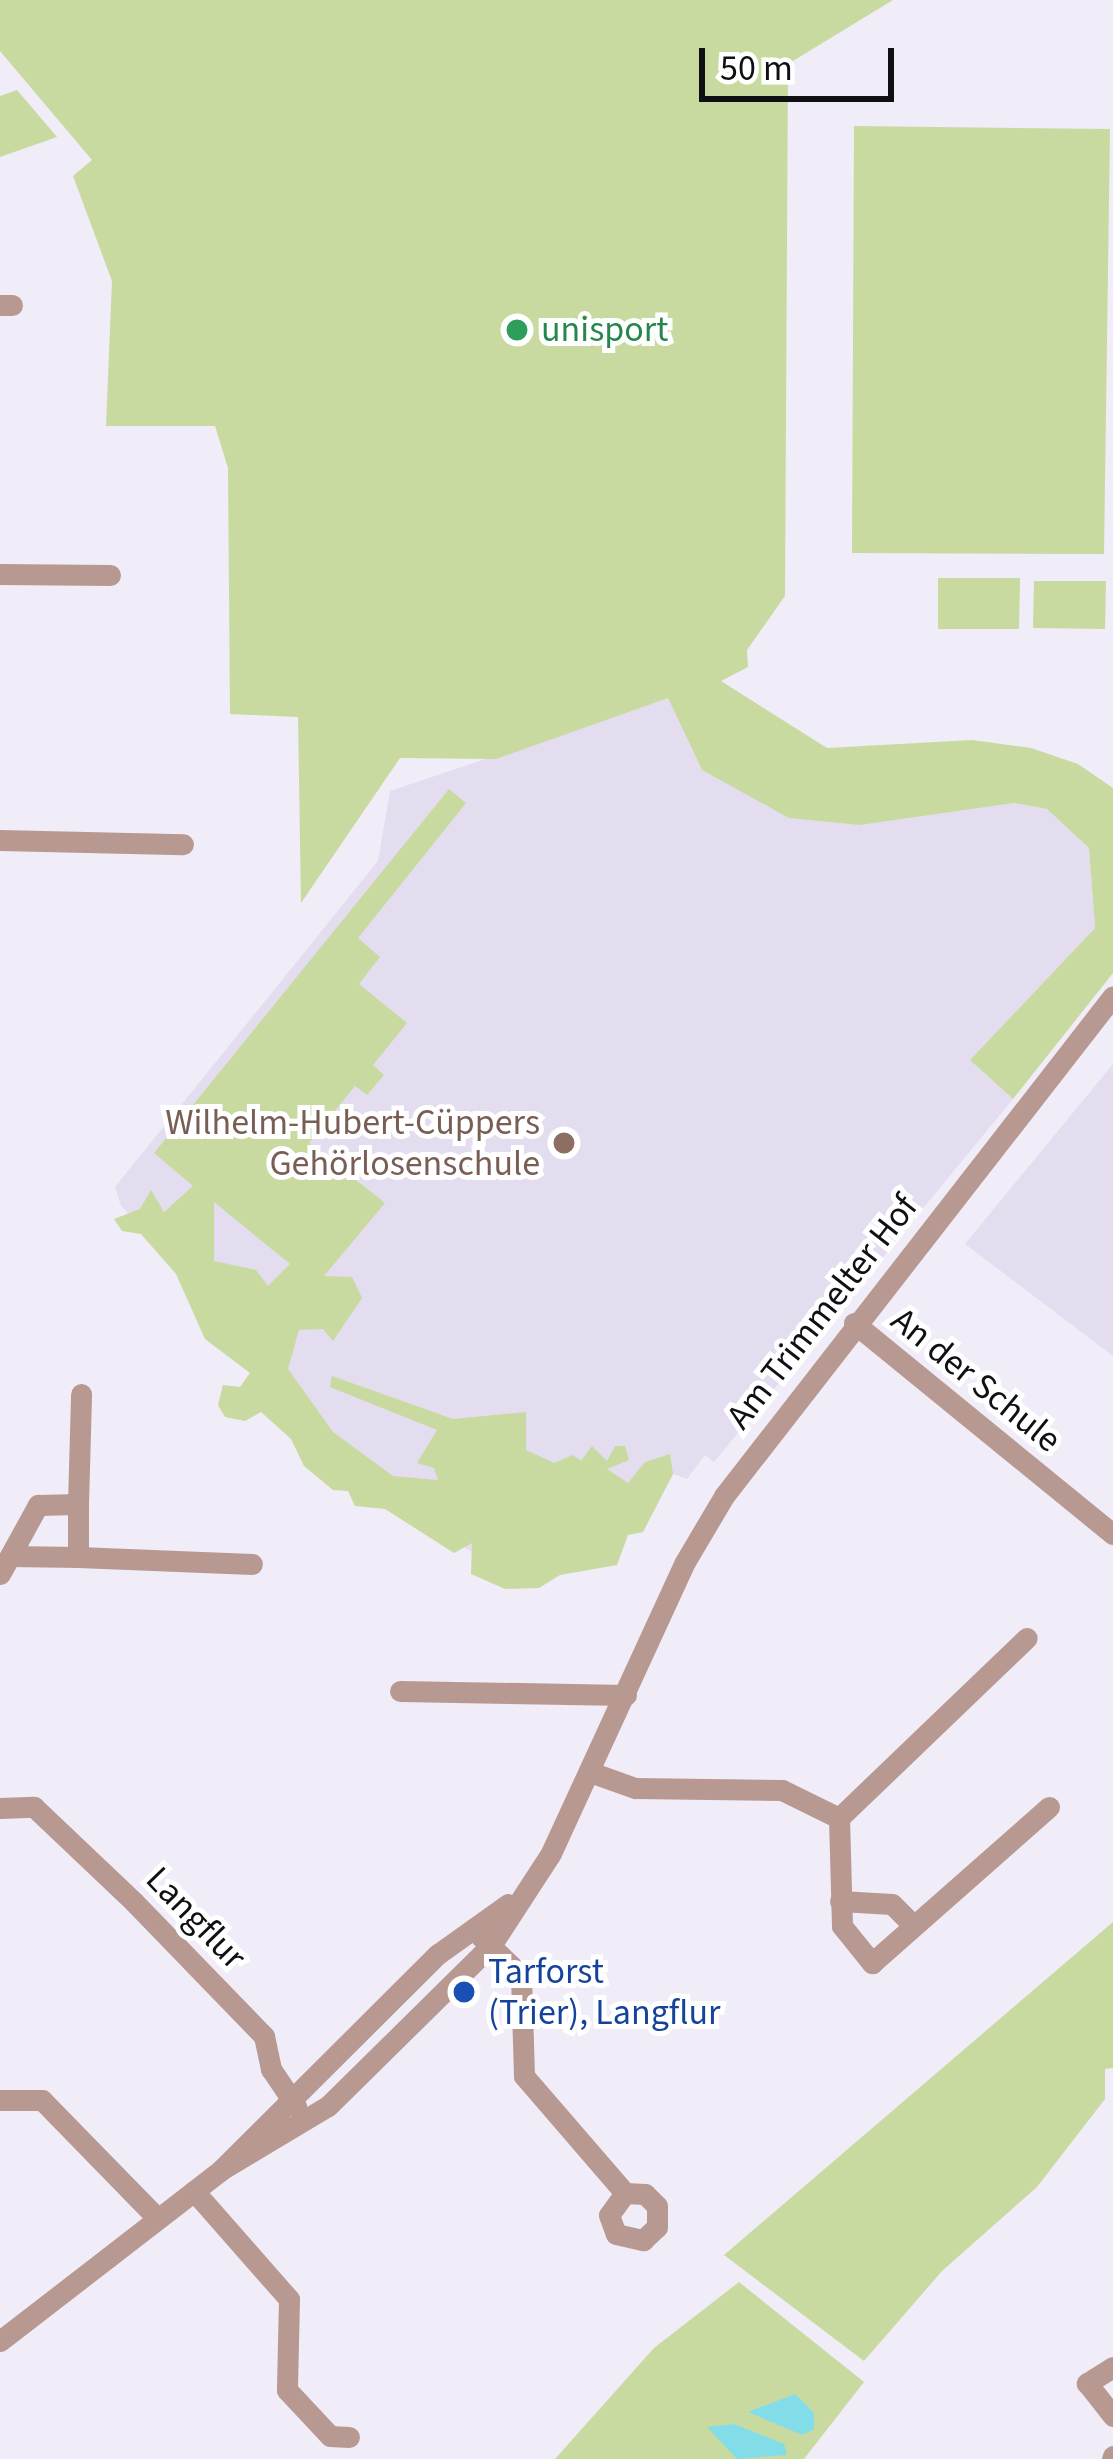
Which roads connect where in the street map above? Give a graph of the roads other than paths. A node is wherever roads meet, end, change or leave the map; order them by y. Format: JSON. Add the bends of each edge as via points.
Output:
{"nodes":[{"id":1,"x":0,"y":574,"type":"edge"},
{"id":2,"x":110,"y":575,"type":"dead end"},
{"id":3,"x":0,"y":840,"type":"edge"},
{"id":4,"x":183,"y":844,"type":"dead end"},
{"id":5,"x":1113,"y":996,"type":"edge"},
{"id":6,"x":854,"y":1323,"type":"junction"},
{"id":7,"x":81,"y":1394,"type":"dead end"},
{"id":8,"x":78,"y":1504,"type":"junction"},
{"id":9,"x":1113,"y":1534,"type":"edge"},
{"id":10,"x":78,"y":1557,"type":"junction"},
{"id":11,"x":252,"y":1564,"type":"dead end"},
{"id":12,"x":5,"y":1565,"type":"edge"},
{"id":13,"x":1027,"y":1638,"type":"dead end"},
{"id":14,"x":400,"y":1691,"type":"dead end"},
{"id":15,"x":626,"y":1695,"type":"junction"},
{"id":16,"x":590,"y":1772,"type":"junction"},
{"id":17,"x":1048,"y":1807,"type":"dead end"},
{"id":18,"x":0,"y":1808,"type":"edge"},
{"id":19,"x":839,"y":1818,"type":"junction"},
{"id":20,"x":840,"y":1901,"type":"junction"},
{"id":21,"x":913,"y":1925,"type":"junction"},
{"id":22,"x":484,"y":1938,"type":"junction"},
{"id":23,"x":290,"y":2099,"type":"junction"},
{"id":24,"x":0,"y":2100,"type":"edge"},
{"id":25,"x":307,"y":2119,"type":"junction"},
{"id":26,"x":221,"y":2170,"type":"junction"},
{"id":27,"x":194,"y":2192,"type":"junction"},
{"id":28,"x":625,"y":2193,"type":"dead end"},
{"id":29,"x":156,"y":2217,"type":"junction"},
{"id":30,"x":0,"y":2341,"type":"edge"},
{"id":31,"x":1113,"y":2367,"type":"edge"},
{"id":32,"x":1113,"y":2416,"type":"edge"},
{"id":33,"x":349,"y":2437,"type":"dead end"}],
"edges":[{"from":1,"to":2,"type":"street"},
{"from":3,"to":4,"type":"street"},
{"from":5,"to":6,"type":"street","name":"Am Trimmelter Hof"},
{"from":6,"to":9,"type":"street","name":"An der Schule"},
{"from":6,"to":15,"type":"street","name":"Am Trimmelter Hof","via":[[702,1531]]},
{"from":7,"to":8,"type":"street"},
{"from":8,"to":10,"type":"street"},
{"from":8,"to":12,"type":"street","via":[[38,1505]]},
{"from":10,"to":11,"type":"street"},
{"from":10,"to":12,"type":"street"},
{"from":13,"to":19,"type":"street"},
{"from":14,"to":15,"type":"street"},
{"from":15,"to":16,"type":"street","name":"Am Trimmelter Hof"},
{"from":16,"to":19,"type":"street","via":[[635,1788],[782,1790]]},
{"from":16,"to":22,"type":"street","name":"Am Trimmelter Hof","via":[[551,1853]]},
{"from":17,"to":21,"type":"street"},
{"from":18,"to":23,"type":"street","name":"Langflur","via":[[34,1807],[134,1902],[264,2036]]},
{"from":19,"to":20,"type":"street"},
{"from":20,"to":21,"type":"street","via":[[892,1904]]},
{"from":20,"to":21,"type":"street","via":[[842,1926],[872,1963]]},
{"from":22,"to":23,"type":"street","name":"Am Trimmelter Hof","via":[[438,1954]]},
{"from":22,"to":25,"type":"street","name":"Am Trimmelter Hof"},
{"from":22,"to":28,"type":"street","via":[[521,1975],[524,2075]]},
{"from":23,"to":25,"type":"street","name":"Langflur"},
{"from":23,"to":26,"type":"street","name":"Am Trimmelter Hof"},
{"from":24,"to":29,"type":"street","via":[[42,2100]]},
{"from":25,"to":26,"type":"street","name":"Am Trimmelter Hof"},
{"from":26,"to":27,"type":"street","name":"Am Trimmelter Hof"},
{"from":27,"to":29,"type":"street","name":"Am Trimmelter Hof"},
{"from":27,"to":33,"type":"street","via":[[289,2299],[287,2390],[329,2436]]},
{"from":29,"to":30,"type":"street","name":"Am Trimmelter Hof"},
{"from":31,"to":32,"type":"street","via":[[1087,2383]]}]}
